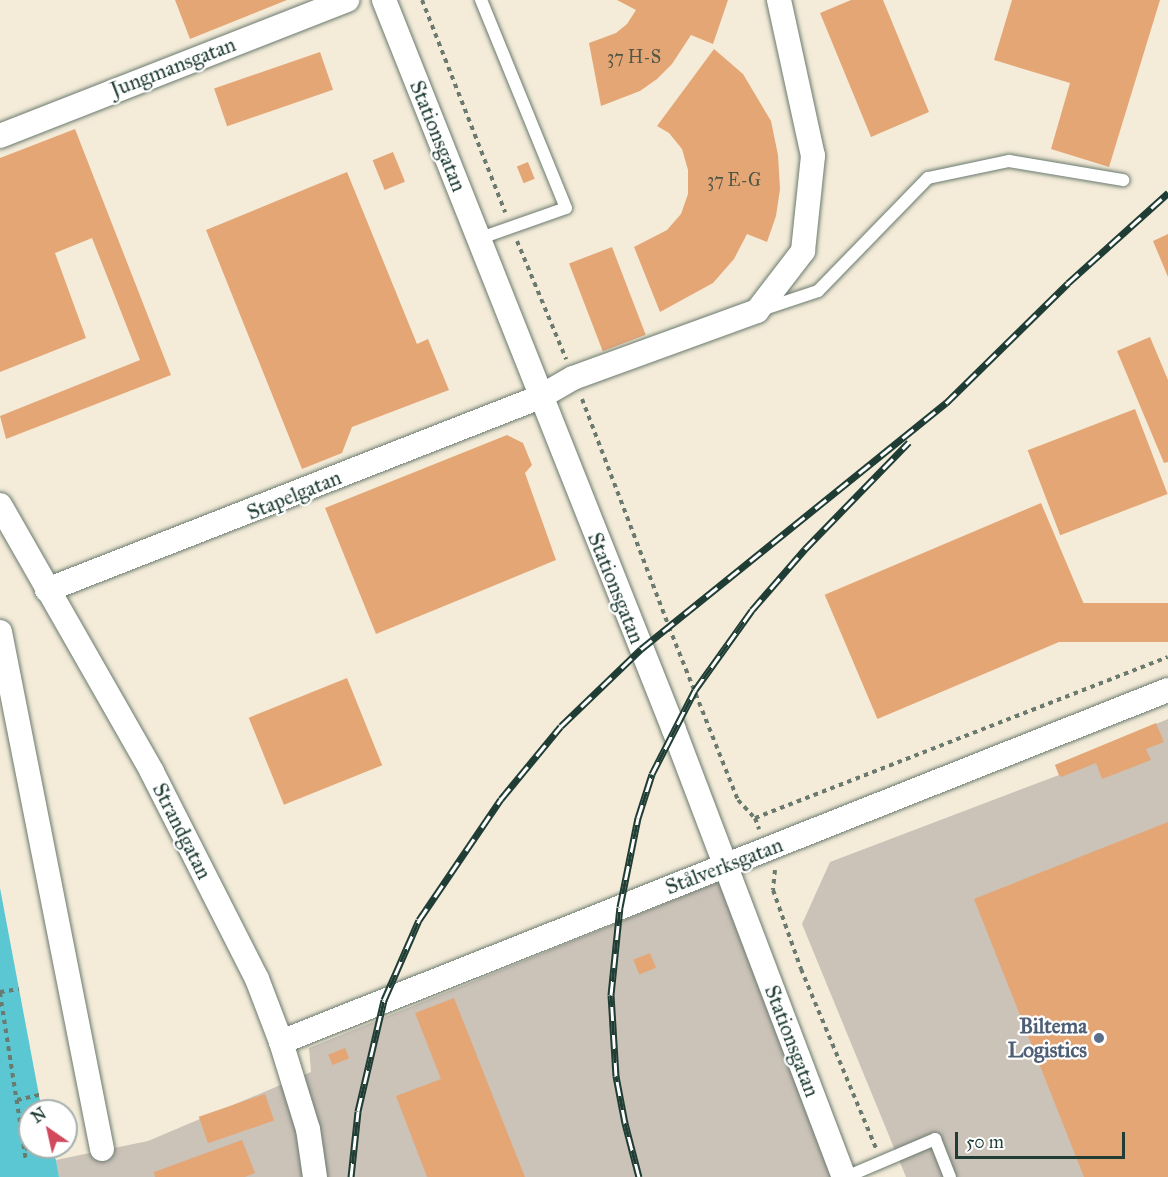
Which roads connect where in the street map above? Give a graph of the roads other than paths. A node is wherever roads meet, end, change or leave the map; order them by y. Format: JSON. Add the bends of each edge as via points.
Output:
{"nodes":[{"id":1,"x":346,"y":0,"type":"edge"},
{"id":2,"x":384,"y":0,"type":"edge"},
{"id":3,"x":482,"y":0,"type":"edge"},
{"id":4,"x":779,"y":0,"type":"edge"},
{"id":5,"x":0,"y":136,"type":"edge"},
{"id":6,"x":1123,"y":180,"type":"dead end"},
{"id":7,"x":478,"y":239,"type":"junction"},
{"id":8,"x":757,"y":311,"type":"junction"},
{"id":9,"x":540,"y":397,"type":"junction"},
{"id":10,"x":0,"y":505,"type":"edge"},
{"id":11,"x":47,"y":590,"type":"junction"},
{"id":12,"x":0,"y":632,"type":"edge"},
{"id":13,"x":1168,"y":690,"type":"edge"},
{"id":14,"x":725,"y":866,"type":"junction"},
{"id":15,"x":281,"y":1042,"type":"junction"},
{"id":16,"x":102,"y":1149,"type":"dead end"},
{"id":17,"x":315,"y":1177,"type":"edge"},
{"id":18,"x":845,"y":1177,"type":"edge"},
{"id":19,"x":950,"y":1177,"type":"edge"}],
"edges":[{"from":1,"to":5,"type":"street","name":"Jungmansgatan"},
{"from":2,"to":7,"type":"street","name":"Stationsgatan"},
{"from":3,"to":7,"type":"lane","via":[[566,208]]},
{"from":4,"to":8,"type":"street","via":[[813,156],[802,251]]},
{"from":6,"to":8,"type":"lane","via":[[1009,160],[928,178],[818,291]]},
{"from":7,"to":9,"type":"street","name":"Stationsgatan"},
{"from":8,"to":9,"type":"street","name":"Stapelgatan","via":[[573,378]]},
{"from":9,"to":11,"type":"street","name":"Stapelgatan"},
{"from":9,"to":14,"type":"street","name":"Stationsgatan"},
{"from":10,"to":11,"type":"street","name":"Strandgatan"},
{"from":11,"to":15,"type":"street","name":"Strandgatan","via":[[152,772],[257,980]]},
{"from":12,"to":16,"type":"street"},
{"from":13,"to":14,"type":"street","name":"Stålverksgatan"},
{"from":14,"to":15,"type":"street","name":"Stålverksgatan"},
{"from":14,"to":18,"type":"street","name":"Stationsgatan"},
{"from":15,"to":17,"type":"street","name":"Strandgatan","via":[[308,1129]]},
{"from":18,"to":19,"type":"lane","via":[[935,1139]]}]}
